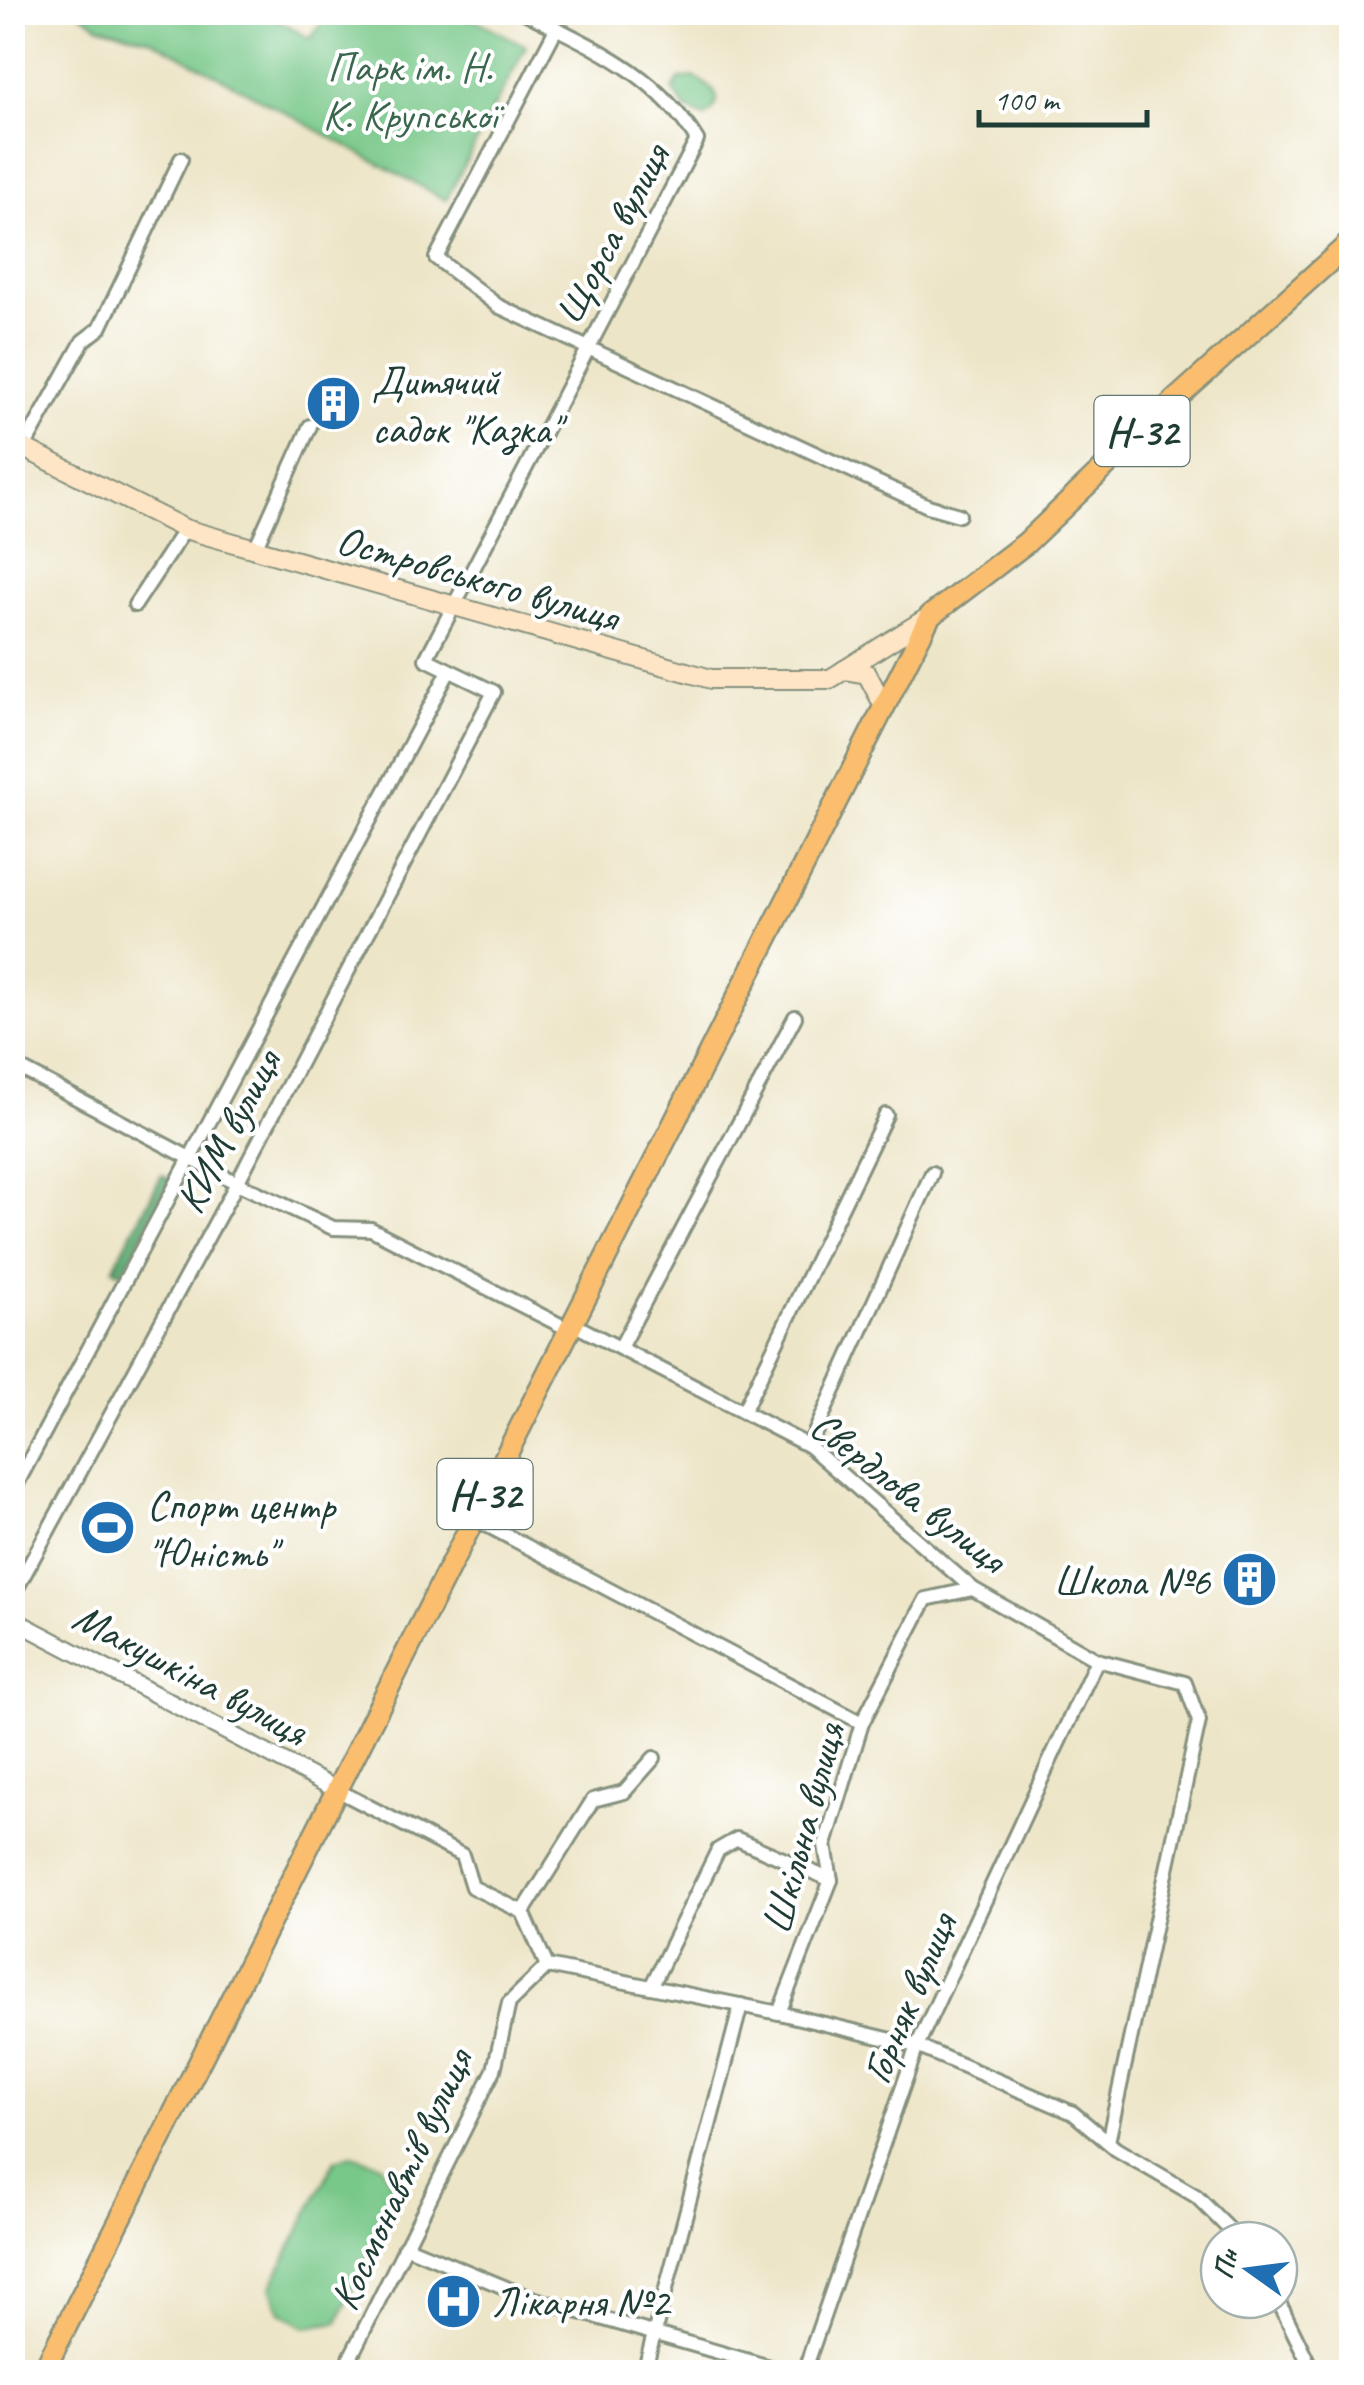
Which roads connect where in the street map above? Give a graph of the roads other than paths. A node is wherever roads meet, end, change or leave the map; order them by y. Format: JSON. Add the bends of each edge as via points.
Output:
{"nodes":[{"id":1,"x":524,"y":12,"type":"edge"},
{"id":2,"x":556,"y":29,"type":"junction"},
{"id":3,"x":182,"y":158,"type":"dead end"},
{"id":4,"x":1352,"y":241,"type":"edge"},
{"id":5,"x":587,"y":347,"type":"junction"},
{"id":6,"x":310,"y":426,"type":"dead end"},
{"id":7,"x":18,"y":445,"type":"edge"},
{"id":8,"x":959,"y":515,"type":"dead end"},
{"id":9,"x":185,"y":529,"type":"junction"},
{"id":10,"x":254,"y":551,"type":"junction"},
{"id":11,"x":453,"y":604,"type":"junction"},
{"id":12,"x":136,"y":605,"type":"dead end"},
{"id":13,"x":930,"y":616,"type":"junction"},
{"id":14,"x":449,"y":670,"type":"junction"},
{"id":15,"x":844,"y":670,"type":"junction"},
{"id":16,"x":884,"y":706,"type":"junction"},
{"id":17,"x":795,"y":1017,"type":"dead end"},
{"id":18,"x":12,"y":1064,"type":"edge"},
{"id":19,"x":886,"y":1114,"type":"dead end"},
{"id":20,"x":192,"y":1161,"type":"junction"},
{"id":21,"x":932,"y":1173,"type":"dead end"},
{"id":22,"x":237,"y":1184,"type":"junction"},
{"id":23,"x":569,"y":1326,"type":"junction"},
{"id":24,"x":620,"y":1348,"type":"junction"},
{"id":25,"x":743,"y":1412,"type":"junction"},
{"id":26,"x":810,"y":1446,"type":"junction"},
{"id":27,"x":12,"y":1493,"type":"edge"},
{"id":28,"x":472,"y":1518,"type":"junction"},
{"id":29,"x":973,"y":1589,"type":"junction"},
{"id":30,"x":12,"y":1597,"type":"edge"},
{"id":31,"x":12,"y":1619,"type":"edge"},
{"id":32,"x":1098,"y":1660,"type":"junction"},
{"id":33,"x":862,"y":1723,"type":"junction"},
{"id":34,"x":654,"y":1758,"type":"dead end"},
{"id":35,"x":337,"y":1790,"type":"junction"},
{"id":36,"x":831,"y":1880,"type":"junction"},
{"id":37,"x":523,"y":1912,"type":"junction"},
{"id":38,"x":547,"y":1966,"type":"junction"},
{"id":39,"x":651,"y":1987,"type":"junction"},
{"id":40,"x":740,"y":2005,"type":"junction"},
{"id":41,"x":779,"y":2013,"type":"junction"},
{"id":42,"x":917,"y":2046,"type":"junction"},
{"id":43,"x":1108,"y":2142,"type":"junction"},
{"id":44,"x":1220,"y":2220,"type":"edge"},
{"id":45,"x":405,"y":2246,"type":"junction"},
{"id":46,"x":1287,"y":2320,"type":"edge"},
{"id":47,"x":654,"y":2334,"type":"junction"},
{"id":48,"x":43,"y":2372,"type":"edge"},
{"id":49,"x":343,"y":2372,"type":"edge"},
{"id":50,"x":644,"y":2372,"type":"edge"},
{"id":51,"x":788,"y":2372,"type":"edge"},
{"id":52,"x":804,"y":2372,"type":"edge"},
{"id":53,"x":1312,"y":2372,"type":"edge"}],
"edges":[{"from":1,"to":2,"type":"street","name":"Щорса вулиця"},
{"from":2,"to":5,"type":"street","name":"Щорса вулиця","via":[[626,64],[676,106],[697,140]]},
{"from":2,"to":5,"type":"street","via":[[436,258],[498,306]]},
{"from":3,"to":7,"type":"street","via":[[100,328],[82,341]]},
{"from":4,"to":13,"type":"main road","number":"Н-32","via":[[1026,543]]},
{"from":5,"to":8,"type":"street"},
{"from":5,"to":11,"type":"street","name":"Щорса вулиця"},
{"from":6,"to":10,"type":"street"},
{"from":7,"to":9,"type":"main road","name":"Островського вулиця"},
{"from":9,"to":10,"type":"main road","name":"Островського вулиця"},
{"from":9,"to":12,"type":"street"},
{"from":10,"to":11,"type":"main road","name":"Островського вулиця"},
{"from":11,"to":14,"type":"street","name":"Щорса вулиця","via":[[426,659]]},
{"from":11,"to":15,"type":"main road","name":"Островського вулиця","via":[[712,680],[830,678]]},
{"from":13,"to":15,"type":"main road","name":"Островського вулиця"},
{"from":13,"to":16,"type":"main road","number":"Н-32"},
{"from":14,"to":20,"type":"street","name":"КИМ вулиця"},
{"from":14,"to":22,"type":"street","name":"КИМ вулиця","via":[[494,692]]},
{"from":15,"to":16,"type":"main road","via":[[867,674]]},
{"from":16,"to":23,"type":"main road","number":"Н-32"},
{"from":17,"to":24,"type":"street"},
{"from":18,"to":20,"type":"street","name":"Свердлова вулиця"},
{"from":19,"to":25,"type":"street"},
{"from":20,"to":22,"type":"street","name":"Свердлова вулиця"},
{"from":20,"to":27,"type":"street","name":"КИМ вулиця"},
{"from":21,"to":26,"type":"street"},
{"from":22,"to":23,"type":"street","name":"Свердлова вулиця","via":[[332,1228],[371,1229]]},
{"from":22,"to":30,"type":"street","name":"КИМ вулиця"},
{"from":23,"to":24,"type":"street","name":"Свердлова вулиця"},
{"from":23,"to":28,"type":"main road","number":"Н-32"},
{"from":24,"to":25,"type":"street","name":"Свердлова вулиця"},
{"from":25,"to":26,"type":"street","name":"Свердлова вулиця"},
{"from":26,"to":29,"type":"street","name":"Свердлова вулиця"},
{"from":28,"to":33,"type":"street"},
{"from":28,"to":35,"type":"main road","number":"Н-32"},
{"from":29,"to":32,"type":"street","name":"Свердлова вулиця"},
{"from":29,"to":33,"type":"street","name":"Шкільна вулиця","via":[[926,1599]]},
{"from":31,"to":35,"type":"street","name":"Макушкіна вулиця"},
{"from":32,"to":42,"type":"street","name":"Горняк вулиця"},
{"from":32,"to":43,"type":"street","name":"Свердлова вулиця","via":[[1185,1683],[1199,1721]]},
{"from":33,"to":36,"type":"street","name":"Шкільна вулиця","via":[[824,1845]]},
{"from":34,"to":37,"type":"street","via":[[624,1792],[593,1800]]},
{"from":35,"to":37,"type":"street","via":[[462,1855],[472,1886]]},
{"from":35,"to":48,"type":"main road","number":"Н-32"},
{"from":36,"to":39,"type":"street","via":[[737,1839],[718,1850]]},
{"from":36,"to":41,"type":"street","name":"Шкільна вулиця"},
{"from":37,"to":38,"type":"street"},
{"from":38,"to":39,"type":"street"},
{"from":38,"to":45,"type":"street","name":"Космонавтів вулиця","via":[[509,2002],[494,2070]]},
{"from":39,"to":40,"type":"street"},
{"from":40,"to":41,"type":"street"},
{"from":40,"to":47,"type":"street"},
{"from":41,"to":42,"type":"street"},
{"from":42,"to":43,"type":"street","via":[[1073,2114]]},
{"from":42,"to":52,"type":"street","name":"Горняк вулиця"},
{"from":43,"to":44,"type":"street","via":[[1196,2196]]},
{"from":45,"to":47,"type":"street","via":[[528,2297]]},
{"from":45,"to":49,"type":"street","name":"Космонавтів вулиця"},
{"from":46,"to":53,"type":"street"},
{"from":47,"to":50,"type":"street"},
{"from":47,"to":51,"type":"street"}]}
